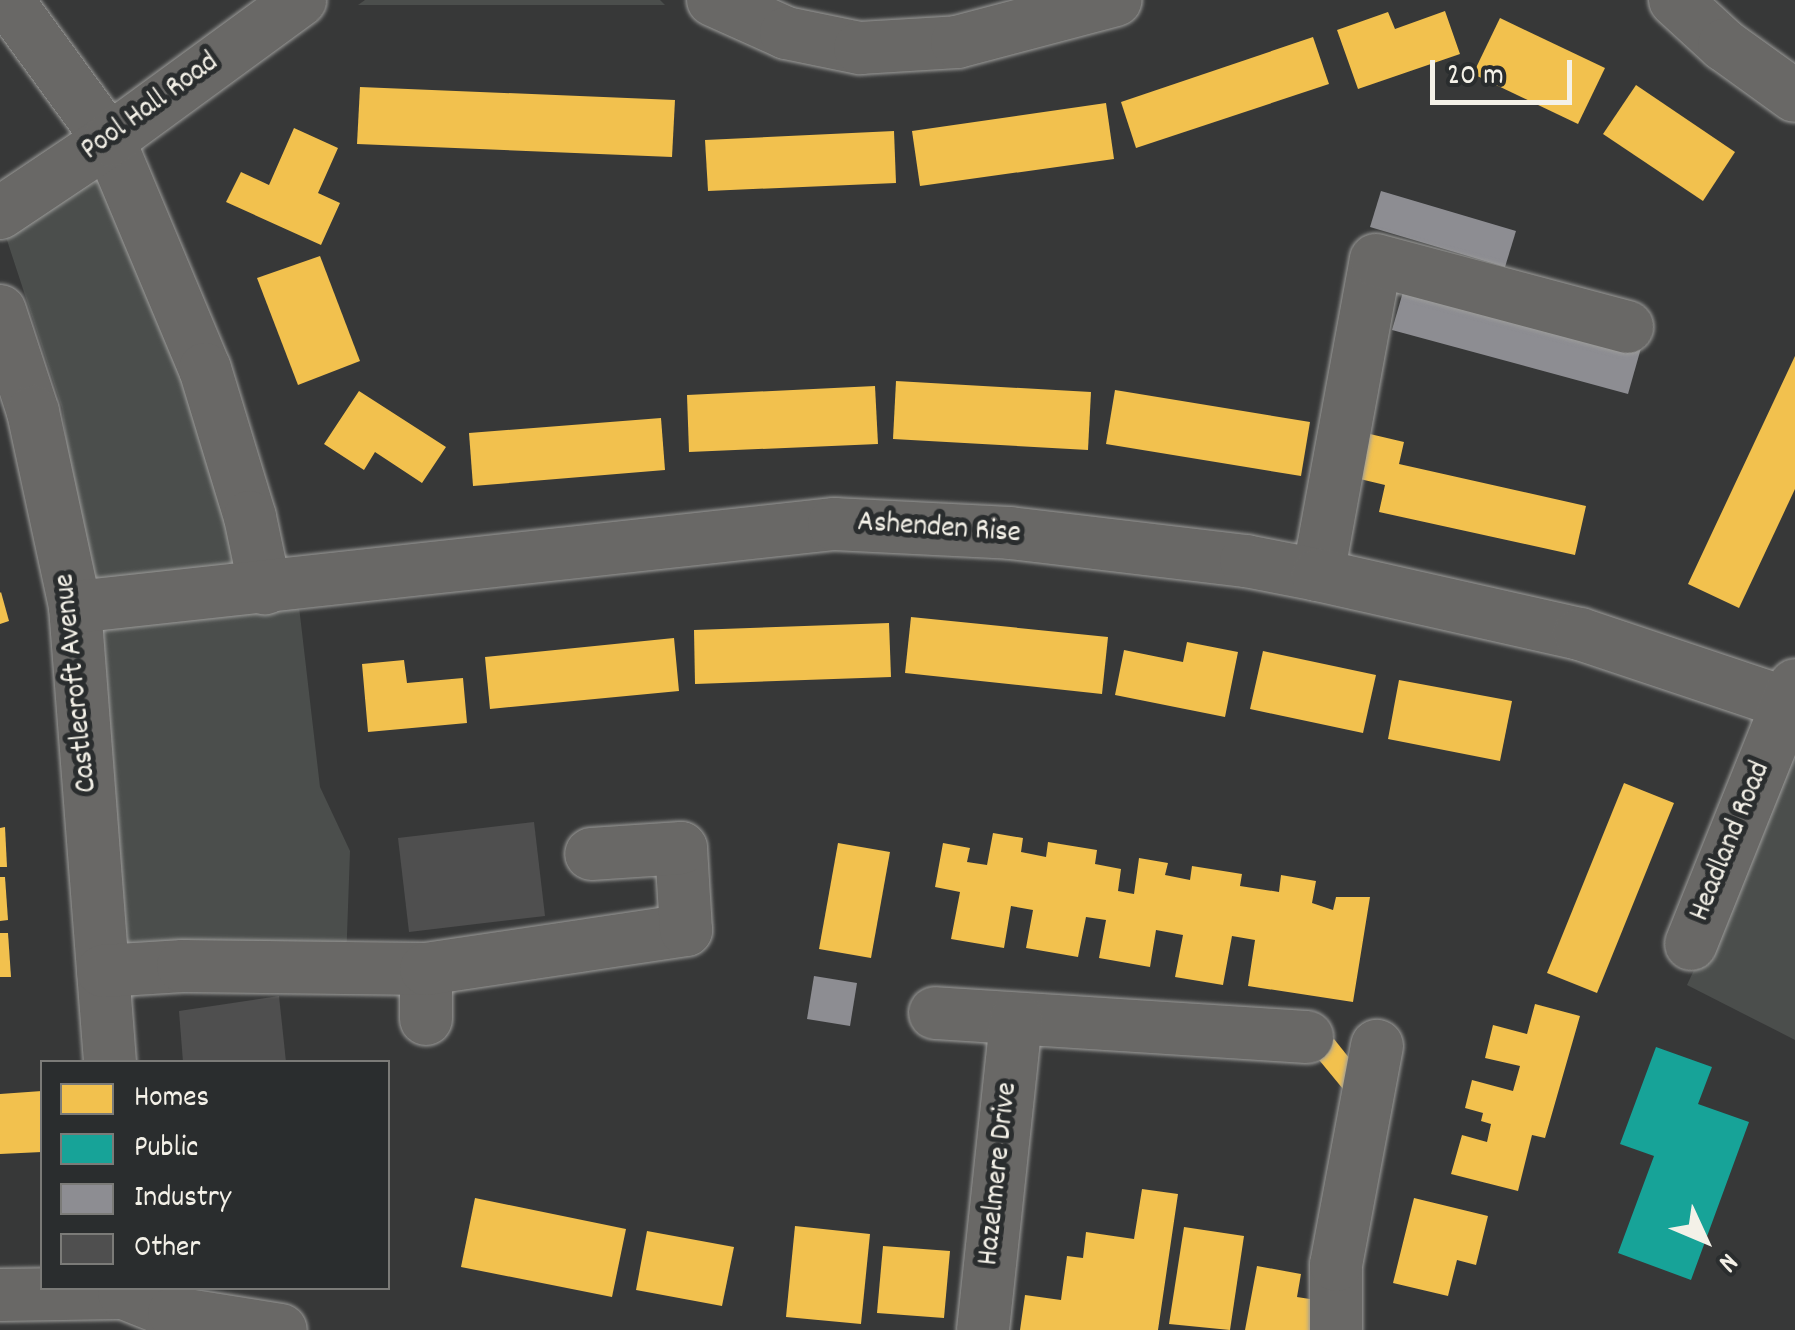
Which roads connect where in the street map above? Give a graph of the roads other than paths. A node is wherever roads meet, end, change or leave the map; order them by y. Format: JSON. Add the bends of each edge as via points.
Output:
{"nodes":[{"id":1,"x":8,"y":0,"type":"edge"},
{"id":2,"x":300,"y":0,"type":"edge"},
{"id":3,"x":713,"y":0,"type":"edge"},
{"id":4,"x":1116,"y":0,"type":"edge"},
{"id":5,"x":1674,"y":0,"type":"edge"},
{"id":6,"x":1795,"y":96,"type":"edge"},
{"id":7,"x":109,"y":140,"type":"junction"},
{"id":8,"x":0,"y":213,"type":"edge"},
{"id":9,"x":0,"y":312,"type":"edge"},
{"id":10,"x":1627,"y":327,"type":"dead end"},
{"id":11,"x":1318,"y":576,"type":"junction"},
{"id":12,"x":265,"y":588,"type":"junction"},
{"id":13,"x":74,"y":606,"type":"junction"},
{"id":14,"x":1791,"y":694,"type":"edge"},
{"id":15,"x":591,"y":854,"type":"dead end"},
{"id":16,"x":1691,"y":944,"type":"dead end"},
{"id":17,"x":103,"y":971,"type":"junction"},
{"id":18,"x":935,"y":1014,"type":"dead end"},
{"id":19,"x":1016,"y":1018,"type":"junction"},
{"id":20,"x":1307,"y":1037,"type":"dead end"},
{"id":21,"x":1377,"y":1046,"type":"dead end"},
{"id":22,"x":110,"y":1060,"type":"edge"},
{"id":23,"x":124,"y":1290,"type":"edge"},
{"id":24,"x":0,"y":1294,"type":"edge"},
{"id":25,"x":281,"y":1330,"type":"edge"},
{"id":26,"x":983,"y":1330,"type":"edge"},
{"id":27,"x":1336,"y":1330,"type":"edge"}],
"edges":[{"from":1,"to":7,"type":"street"},
{"from":2,"to":7,"type":"street","name":"Pool Hall Road"},
{"from":3,"to":4,"type":"street","via":[[786,33],[860,48],[957,42]]},
{"from":5,"to":6,"type":"street"},
{"from":7,"to":8,"type":"street","name":"Pool Hall Road"},
{"from":7,"to":12,"type":"street","via":[[205,370]]},
{"from":9,"to":13,"type":"street","name":"Castlecroft Avenue","via":[[33,412]]},
{"from":10,"to":11,"type":"street","via":[[1376,260]]},
{"from":11,"to":12,"type":"street","name":"Ashenden Rise","via":[[1010,533],[834,524]]},
{"from":11,"to":14,"type":"street","name":"Ashenden Rise","via":[[1580,634]]},
{"from":12,"to":13,"type":"street","name":"Ashenden Rise"},
{"from":13,"to":17,"type":"street","name":"Castlecroft Avenue"},
{"from":14,"to":16,"type":"street","name":"Headland Road"},
{"from":15,"to":17,"type":"street","via":[[681,848],[686,930],[426,994],[183,966]]},
{"from":17,"to":22,"type":"street","name":"Castlecroft Avenue"},
{"from":18,"to":19,"type":"street"},
{"from":19,"to":20,"type":"street"},
{"from":19,"to":26,"type":"street","name":"Hazelmere Drive"},
{"from":21,"to":27,"type":"street","via":[[1336,1265]]},
{"from":23,"to":24,"type":"street"},
{"from":23,"to":25,"type":"street","via":[[174,1314]]}]}
